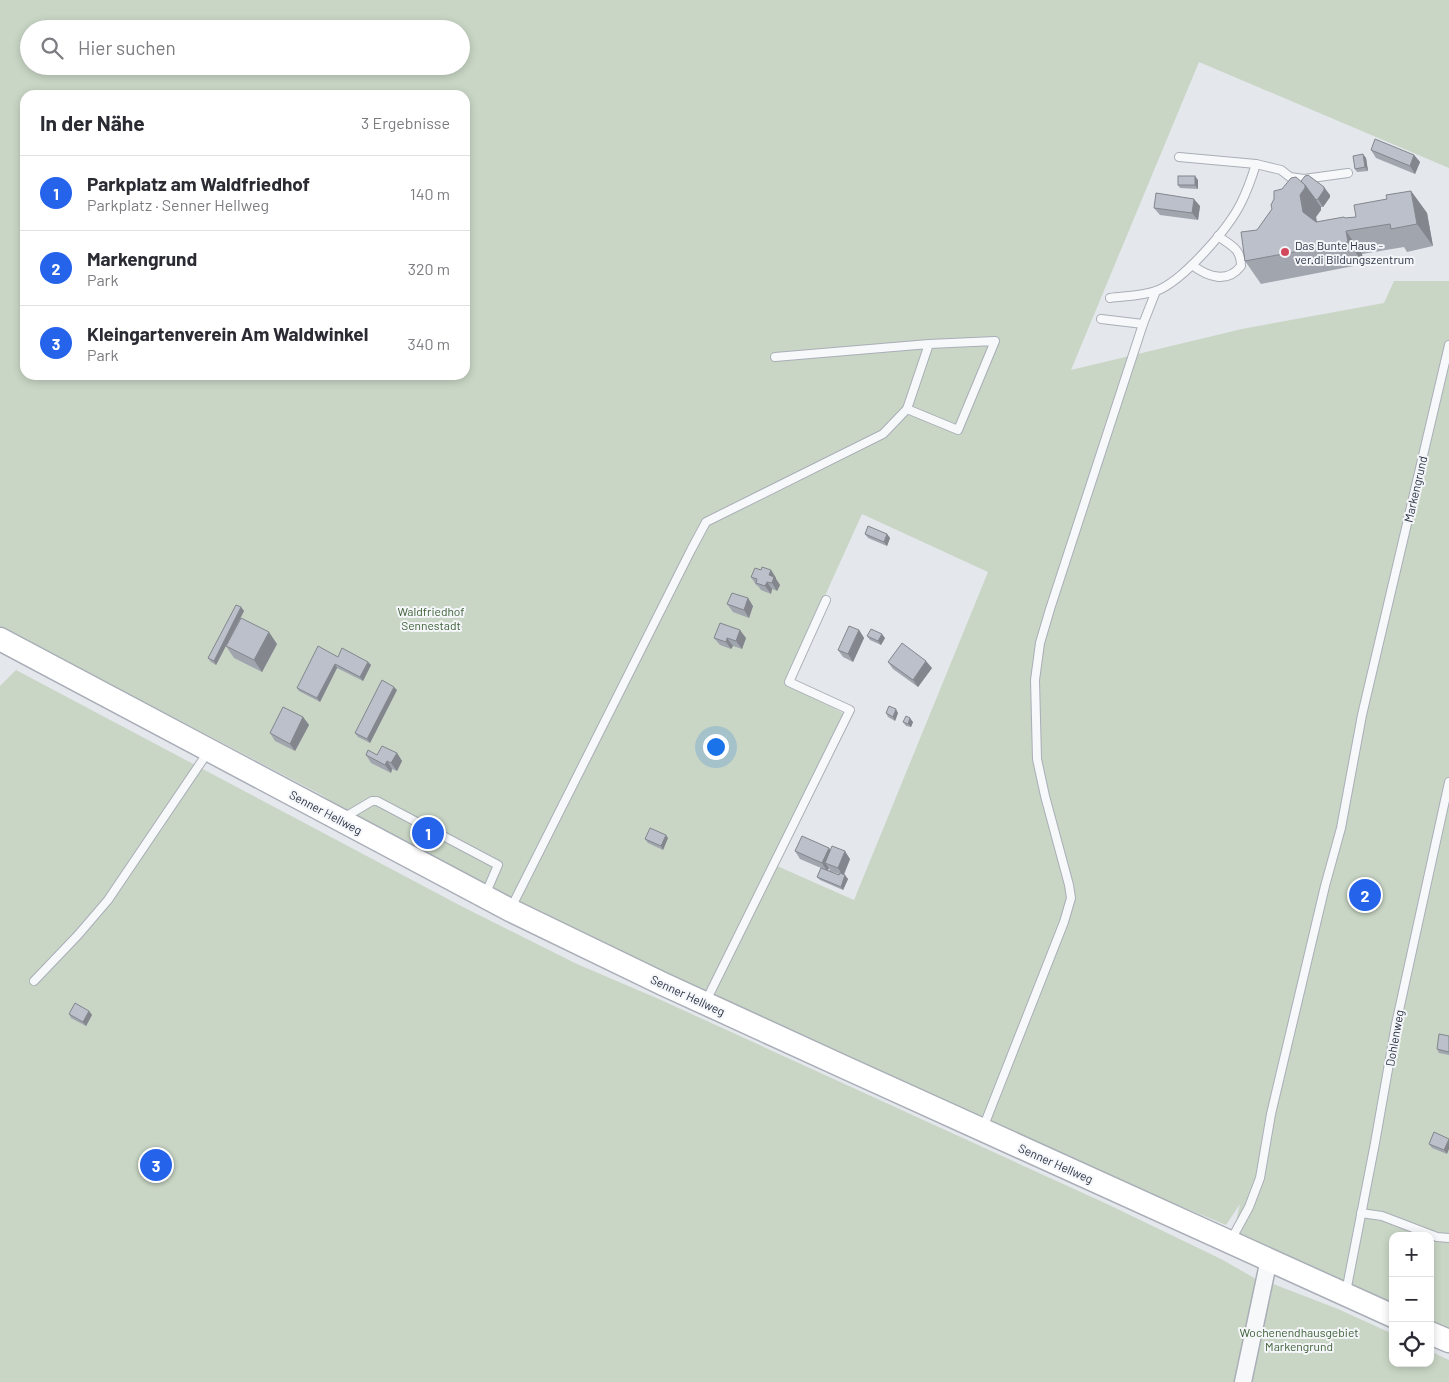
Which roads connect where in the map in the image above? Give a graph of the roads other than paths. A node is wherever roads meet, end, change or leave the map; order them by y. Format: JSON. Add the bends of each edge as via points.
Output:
{"nodes":[{"id":1,"x":1179,"y":157,"type":"dead end"},
{"id":2,"x":1256,"y":164,"type":"junction"},
{"id":3,"x":1348,"y":173,"type":"dead end"},
{"id":4,"x":1218,"y":236,"type":"junction"},
{"id":5,"x":1192,"y":265,"type":"junction"},
{"id":6,"x":1156,"y":291,"type":"junction"},
{"id":7,"x":1110,"y":298,"type":"dead end"},
{"id":8,"x":1101,"y":319,"type":"dead end"},
{"id":9,"x":1143,"y":324,"type":"junction"},
{"id":10,"x":929,"y":344,"type":"junction"},
{"id":11,"x":1449,"y":345,"type":"edge"},
{"id":12,"x":775,"y":357,"type":"dead end"},
{"id":13,"x":908,"y":409,"type":"junction"},
{"id":14,"x":826,"y":600,"type":"dead end"},
{"id":15,"x":0,"y":639,"type":"edge"},
{"id":16,"x":209,"y":750,"type":"junction"},
{"id":17,"x":1449,"y":782,"type":"edge"},
{"id":18,"x":341,"y":820,"type":"junction"},
{"id":19,"x":484,"y":897,"type":"junction"},
{"id":20,"x":510,"y":910,"type":"junction"},
{"id":21,"x":34,"y":981,"type":"dead end"},
{"id":22,"x":705,"y":1003,"type":"junction"},
{"id":23,"x":982,"y":1130,"type":"junction"},
{"id":24,"x":1361,"y":1213,"type":"junction"},
{"id":25,"x":1449,"y":1238,"type":"edge"},
{"id":26,"x":1229,"y":1242,"type":"junction"},
{"id":27,"x":1269,"y":1260,"type":"junction"},
{"id":28,"x":1346,"y":1294,"type":"junction"},
{"id":29,"x":1389,"y":1314,"type":"edge"},
{"id":30,"x":1434,"y":1335,"type":"edge"},
{"id":31,"x":1449,"y":1341,"type":"edge"},
{"id":32,"x":1242,"y":1382,"type":"edge"}],
"edges":[{"from":1,"to":2,"type":"lane"},
{"from":2,"to":3,"type":"lane","via":[[1304,179]]},
{"from":2,"to":4,"type":"lane","via":[[1240,205]]},
{"from":4,"to":5,"type":"lane"},
{"from":4,"to":5,"type":"lane","via":[[1235,248],[1241,257],[1242,266],[1236,273],[1214,276]]},
{"from":5,"to":6,"type":"lane"},
{"from":6,"to":7,"type":"lane"},
{"from":6,"to":9,"type":"lane"},
{"from":8,"to":9,"type":"lane"},
{"from":9,"to":23,"type":"lane","via":[[1050,609],[1040,643],[1035,680],[1037,759],[1071,898]]},
{"from":10,"to":12,"type":"lane"},
{"from":10,"to":13,"type":"lane"},
{"from":10,"to":13,"type":"lane","via":[[995,341],[958,430]]},
{"from":11,"to":26,"type":"lane","name":"Markengrund","via":[[1362,715],[1341,828],[1271,1114],[1260,1178],[1249,1207]]},
{"from":13,"to":20,"type":"lane","via":[[883,434],[706,522]]},
{"from":14,"to":22,"type":"lane","via":[[789,682],[850,710]]},
{"from":15,"to":16,"type":"street","name":"Senner Hellweg"},
{"from":16,"to":18,"type":"street","name":"Senner Hellweg"},
{"from":16,"to":21,"type":"lane","via":[[108,900]]},
{"from":17,"to":24,"type":"lane","name":"Dohlenweg","via":[[1396,1024]]},
{"from":18,"to":19,"type":"street","name":"Senner Hellweg"},
{"from":18,"to":19,"type":"lane","via":[[376,801],[498,865]]},
{"from":19,"to":20,"type":"street","name":"Senner Hellweg"},
{"from":20,"to":22,"type":"street","name":"Senner Hellweg"},
{"from":22,"to":23,"type":"street","name":"Senner Hellweg"},
{"from":23,"to":26,"type":"street","name":"Senner Hellweg"},
{"from":24,"to":25,"type":"lane","via":[[1382,1216],[1437,1237]]},
{"from":24,"to":28,"type":"lane","name":"Dohlenweg"},
{"from":26,"to":27,"type":"street","name":"Senner Hellweg"},
{"from":27,"to":28,"type":"street","name":"Senner Hellweg"},
{"from":27,"to":32,"type":"street"},
{"from":28,"to":29,"type":"street","name":"Senner Hellweg"},
{"from":30,"to":31,"type":"street"}]}
